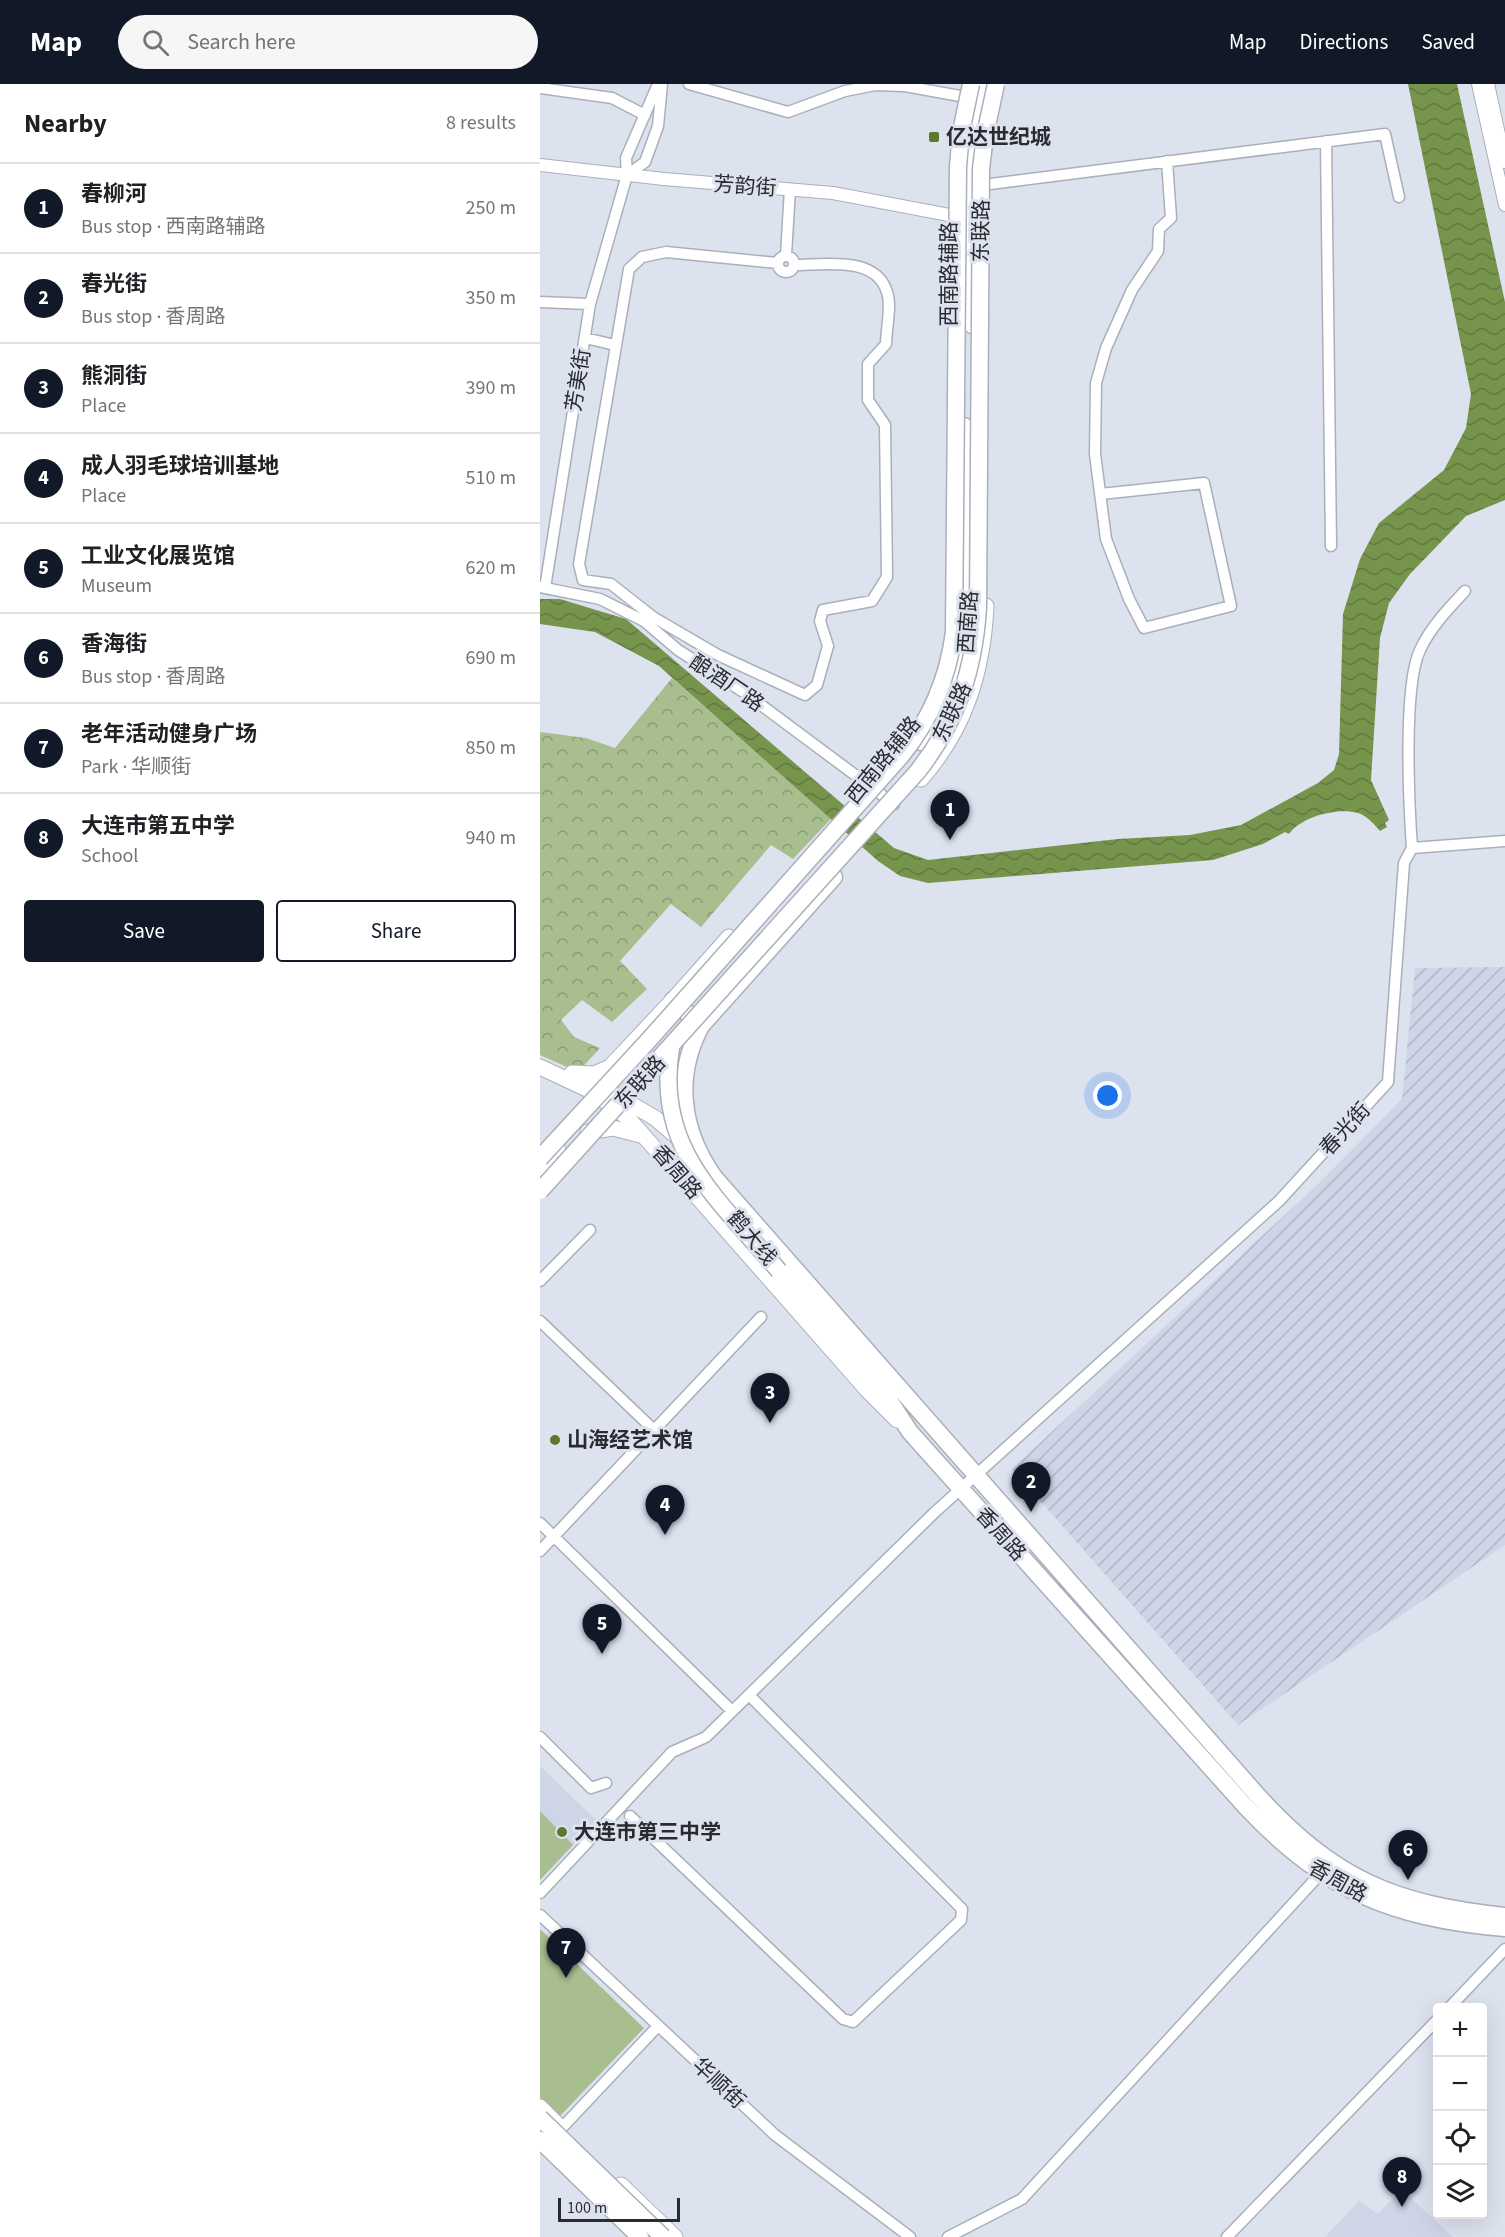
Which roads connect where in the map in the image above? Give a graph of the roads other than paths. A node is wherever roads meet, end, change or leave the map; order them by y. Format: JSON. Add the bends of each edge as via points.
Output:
{"nodes":[{"id":1,"x":660,"y":84,"type":"edge"},
{"id":2,"x":689,"y":84,"type":"edge"},
{"id":3,"x":987,"y":84,"type":"edge"},
{"id":4,"x":996,"y":84,"type":"edge"},
{"id":5,"x":1003,"y":84,"type":"edge"},
{"id":6,"x":1478,"y":84,"type":"edge"},
{"id":7,"x":1488,"y":84,"type":"edge"},
{"id":8,"x":540,"y":88,"type":"edge"},
{"id":9,"x":970,"y":89,"type":"edge"},
{"id":10,"x":645,"y":115,"type":"junction"},
{"id":11,"x":1496,"y":121,"type":"edge"},
{"id":12,"x":1326,"y":141,"type":"junction"},
{"id":13,"x":1167,"y":161,"type":"junction"},
{"id":14,"x":1505,"y":162,"type":"edge"},
{"id":15,"x":540,"y":165,"type":"edge"},
{"id":16,"x":627,"y":175,"type":"junction"},
{"id":17,"x":976,"y":186,"type":"junction"},
{"id":18,"x":790,"y":189,"type":"junction"},
{"id":19,"x":1399,"y":197,"type":"dead end"},
{"id":20,"x":1505,"y":205,"type":"edge"},
{"id":21,"x":962,"y":215,"type":"junction"},
{"id":22,"x":786,"y":255,"type":"junction"},
{"id":23,"x":777,"y":263,"type":"junction"},
{"id":24,"x":794,"y":264,"type":"junction"},
{"id":25,"x":540,"y":302,"type":"edge"},
{"id":26,"x":590,"y":304,"type":"junction"},
{"id":27,"x":585,"y":338,"type":"junction"},
{"id":28,"x":615,"y":345,"type":"junction"},
{"id":29,"x":1101,"y":494,"type":"junction"},
{"id":30,"x":947,"y":517,"type":"junction"},
{"id":31,"x":1331,"y":546,"type":"dead end"},
{"id":32,"x":963,"y":553,"type":"junction"},
{"id":33,"x":542,"y":587,"type":"edge"},
{"id":34,"x":1465,"y":591,"type":"dead end"},
{"id":35,"x":873,"y":788,"type":"junction"},
{"id":36,"x":897,"y":806,"type":"junction"},
{"id":37,"x":837,"y":827,"type":"junction"},
{"id":38,"x":1505,"y":841,"type":"edge"},
{"id":39,"x":1412,"y":848,"type":"junction"},
{"id":40,"x":753,"y":934,"type":"joint"},
{"id":41,"x":673,"y":1000,"type":"junction"},
{"id":42,"x":701,"y":1026,"type":"junction"},
{"id":43,"x":656,"y":1050,"type":"junction"},
{"id":44,"x":540,"y":1059,"type":"edge"},
{"id":45,"x":540,"y":1067,"type":"edge"},
{"id":46,"x":569,"y":1076,"type":"junction"},
{"id":47,"x":611,"y":1098,"type":"junction"},
{"id":48,"x":580,"y":1132,"type":"junction"},
{"id":49,"x":646,"y":1137,"type":"junction"},
{"id":50,"x":540,"y":1158,"type":"edge"},
{"id":51,"x":540,"y":1169,"type":"edge"},
{"id":52,"x":714,"y":1177,"type":"junction"},
{"id":53,"x":540,"y":1181,"type":"edge"},
{"id":54,"x":540,"y":1191,"type":"edge"},
{"id":55,"x":590,"y":1230,"type":"dead end"},
{"id":56,"x":540,"y":1281,"type":"edge"},
{"id":57,"x":761,"y":1317,"type":"dead end"},
{"id":58,"x":540,"y":1321,"type":"edge"},
{"id":59,"x":654,"y":1430,"type":"junction"},
{"id":60,"x":910,"y":1432,"type":"junction"},
{"id":61,"x":976,"y":1475,"type":"junction"},
{"id":62,"x":961,"y":1489,"type":"junction"},
{"id":63,"x":540,"y":1523,"type":"edge"},
{"id":64,"x":554,"y":1536,"type":"junction"},
{"id":65,"x":540,"y":1551,"type":"edge"},
{"id":66,"x":749,"y":1695,"type":"junction"},
{"id":67,"x":732,"y":1711,"type":"junction"},
{"id":68,"x":540,"y":1737,"type":"edge"},
{"id":69,"x":606,"y":1783,"type":"dead end"},
{"id":70,"x":630,"y":1816,"type":"dead end"},
{"id":71,"x":1320,"y":1873,"type":"junction"},
{"id":72,"x":540,"y":1893,"type":"edge"},
{"id":73,"x":540,"y":1915,"type":"edge"},
{"id":74,"x":1505,"y":1916,"type":"edge"},
{"id":75,"x":1505,"y":1928,"type":"edge"},
{"id":76,"x":1505,"y":1950,"type":"edge"},
{"id":77,"x":1453,"y":2003,"type":"edge"},
{"id":78,"x":1433,"y":2023,"type":"edge"},
{"id":79,"x":658,"y":2026,"type":"junction"},
{"id":80,"x":540,"y":2107,"type":"edge"},
{"id":81,"x":540,"y":2118,"type":"edge"},
{"id":82,"x":561,"y":2128,"type":"junction"},
{"id":83,"x":540,"y":2140,"type":"edge"},
{"id":84,"x":540,"y":2150,"type":"edge"},
{"id":85,"x":630,"y":2237,"type":"edge"},
{"id":86,"x":640,"y":2237,"type":"edge"},
{"id":87,"x":663,"y":2237,"type":"edge"},
{"id":88,"x":675,"y":2237,"type":"edge"},
{"id":89,"x":910,"y":2237,"type":"edge"},
{"id":90,"x":948,"y":2237,"type":"edge"},
{"id":91,"x":1227,"y":2237,"type":"edge"}],
"edges":[{"from":1,"to":10,"type":"street","name":"芳美街"},
{"from":1,"to":16,"type":"street","via":[[658,126],[645,162]]},
{"from":2,"to":9,"type":"street","via":[[788,112],[845,91],[875,85]]},
{"from":3,"to":17,"type":"highway","name":"西南路","via":[[976,134]]},
{"from":4,"to":54,"type":"highway","name":"东联路","bridge":true,"via":[[981,170],[978,617],[963,696],[944,735],[918,771]]},
{"from":5,"to":17,"type":"main road","name":"西南路辅路"},
{"from":6,"to":11,"type":"street"},
{"from":7,"to":11,"type":"street"},
{"from":8,"to":10,"type":"street","via":[[612,98]]},
{"from":9,"to":17,"type":"highway","name":"西南路","via":[[969,133]]},
{"from":9,"to":21,"type":"main road","name":"西南路辅路","via":[[951,153]]},
{"from":9,"to":50,"type":"highway","name":"东联路","bridge":true,"via":[[958,167],[954,632],[942,688],[924,724],[901,756]]},
{"from":10,"to":16,"type":"street","name":"芳美街","via":[[626,158]]},
{"from":11,"to":14,"type":"street"},
{"from":11,"to":20,"type":"street"},
{"from":12,"to":13,"type":"street"},
{"from":12,"to":19,"type":"street","via":[[1385,134]]},
{"from":12,"to":31,"type":"street"},
{"from":13,"to":17,"type":"street"},
{"from":13,"to":29,"type":"street","via":[[1171,218],[1159,229],[1158,251],[1132,290],[1106,348],[1096,383],[1095,454]]},
{"from":15,"to":16,"type":"street","name":"芳韵街"},
{"from":16,"to":18,"type":"street","name":"芳韵街"},
{"from":16,"to":26,"type":"street","name":"芳美街"},
{"from":17,"to":21,"type":"highway","name":"西南路"},
{"from":17,"to":36,"type":"main road","name":"西南路辅路","via":[[986,608],[982,655],[971,699],[951,739]]},
{"from":18,"to":21,"type":"street","name":"芳韵街"},
{"from":18,"to":22,"type":"street"},
{"from":21,"to":30,"type":"main road","name":"西南路辅路"},
{"from":21,"to":32,"type":"highway","name":"西南路"},
{"from":21,"to":36,"type":"highway","name":"西南路","via":[[971,596],[968,643],[963,673],[948,712],[913,766]]},
{"from":22,"to":23,"type":"street"},
{"from":22,"to":24,"type":"street"},
{"from":23,"to":24,"type":"street","via":[[784,272],[792,270]]},
{"from":23,"to":28,"type":"street","via":[[666,252],[642,257],[629,269]]},
{"from":24,"to":28,"type":"street","via":[[857,264],[881,280],[888,293],[886,344],[868,363],[868,400],[885,425],[887,577],[872,601],[823,610],[820,621],[828,645],[817,685],[805,694],[718,655],[653,617],[611,584],[583,580],[579,564]]},
{"from":25,"to":26,"type":"street"},
{"from":26,"to":27,"type":"street","name":"芳美街"},
{"from":27,"to":28,"type":"street"},
{"from":27,"to":33,"type":"street","name":"芳美街"},
{"from":29,"to":29,"type":"street","via":[[1106,539],[1144,628],[1230,606],[1204,483]]},
{"from":30,"to":32,"type":"highway"},
{"from":30,"to":35,"type":"main road","name":"西南路辅路","via":[[946,632],[940,667],[926,703]]},
{"from":32,"to":35,"type":"highway","name":"西南路","via":[[962,633],[949,691],[920,744]]},
{"from":33,"to":35,"type":"street","name":"酿酒厂路","via":[[600,599],[644,621],[678,650],[745,693]]},
{"from":34,"to":39,"type":"street","via":[[1419,651],[1411,690]]},
{"from":35,"to":36,"type":"street","name":"酿酒厂路"},
{"from":35,"to":37,"type":"highway","name":"西南路"},
{"from":36,"to":42,"type":"highway","name":"西南路"},
{"from":37,"to":40,"type":"highway","name":"西南路"},
{"from":37,"to":41,"type":"main road","name":"西南路辅路"},
{"from":38,"to":39,"type":"street"},
{"from":39,"to":61,"type":"street","name":"春光街","via":[[1404,863],[1388,1082],[1279,1201]]},
{"from":40,"to":60,"type":"highway","name":"鹤大线","bridge":true,"via":[[681,1019],[672,1044],[667,1088],[675,1132],[688,1161],[878,1383]]},
{"from":41,"to":42,"type":"highway"},
{"from":41,"to":43,"type":"main road","name":"西南路辅路"},
{"from":41,"to":46,"type":"main road","via":[[610,1067],[594,1074]]},
{"from":42,"to":43,"type":"main road","name":"西南路"},
{"from":42,"to":52,"type":"highway","via":[[686,1064],[685,1109],[693,1141]]},
{"from":43,"to":47,"type":"main road","name":"西南路辅路"},
{"from":44,"to":46,"type":"main road","name":"香周路"},
{"from":45,"to":46,"type":"main road","name":"香周路"},
{"from":46,"to":47,"type":"main road","name":"香周路"},
{"from":46,"to":48,"type":"main road","via":[[581,1103]]},
{"from":47,"to":48,"type":"main road"},
{"from":47,"to":49,"type":"main road","name":"香周路"},
{"from":47,"to":52,"type":"main road","name":"香周路","via":[[671,1130]]},
{"from":48,"to":49,"type":"main road","via":[[613,1128]]},
{"from":48,"to":51,"type":"main road"},
{"from":48,"to":53,"type":"main road"},
{"from":49,"to":60,"type":"main road","name":"香周路","via":[[868,1392]]},
{"from":52,"to":61,"type":"highway","name":"香周路"},
{"from":55,"to":56,"type":"street"},
{"from":57,"to":59,"type":"street"},
{"from":58,"to":59,"type":"street"},
{"from":59,"to":64,"type":"street"},
{"from":60,"to":62,"type":"highway","name":"香周路"},
{"from":61,"to":62,"type":"street","name":"春光街"},
{"from":61,"to":74,"type":"highway","name":"香周路","via":[[1304,1844],[1341,1869],[1394,1894],[1452,1909]]},
{"from":62,"to":66,"type":"street","name":"春光街"},
{"from":62,"to":71,"type":"highway","name":"香周路","via":[[1245,1807],[1295,1856]]},
{"from":63,"to":64,"type":"street"},
{"from":64,"to":65,"type":"street"},
{"from":64,"to":67,"type":"street"},
{"from":66,"to":67,"type":"street","name":"春光街"},
{"from":66,"to":70,"type":"street","via":[[962,1909],[961,1920],[853,2022],[843,2019]]},
{"from":67,"to":72,"type":"street","name":"春光街","via":[[706,1737],[672,1752]]},
{"from":68,"to":69,"type":"street","via":[[591,1788]]},
{"from":71,"to":75,"type":"highway","name":"香周路","via":[[1389,1907],[1448,1921]]},
{"from":71,"to":90,"type":"street","via":[[1022,2199]]},
{"from":73,"to":79,"type":"street","name":"华顺街"},
{"from":76,"to":77,"type":"street"},
{"from":78,"to":91,"type":"street"},
{"from":79,"to":82,"type":"street"},
{"from":79,"to":89,"type":"street","name":"华顺街","via":[[775,2135]]},
{"from":80,"to":82,"type":"main road"},
{"from":81,"to":87,"type":"highway","bridge":true},
{"from":82,"to":84,"type":"street"},
{"from":82,"to":88,"type":"main road"},
{"from":83,"to":86,"type":"highway","bridge":true},
{"from":84,"to":85,"type":"main road"}]}
